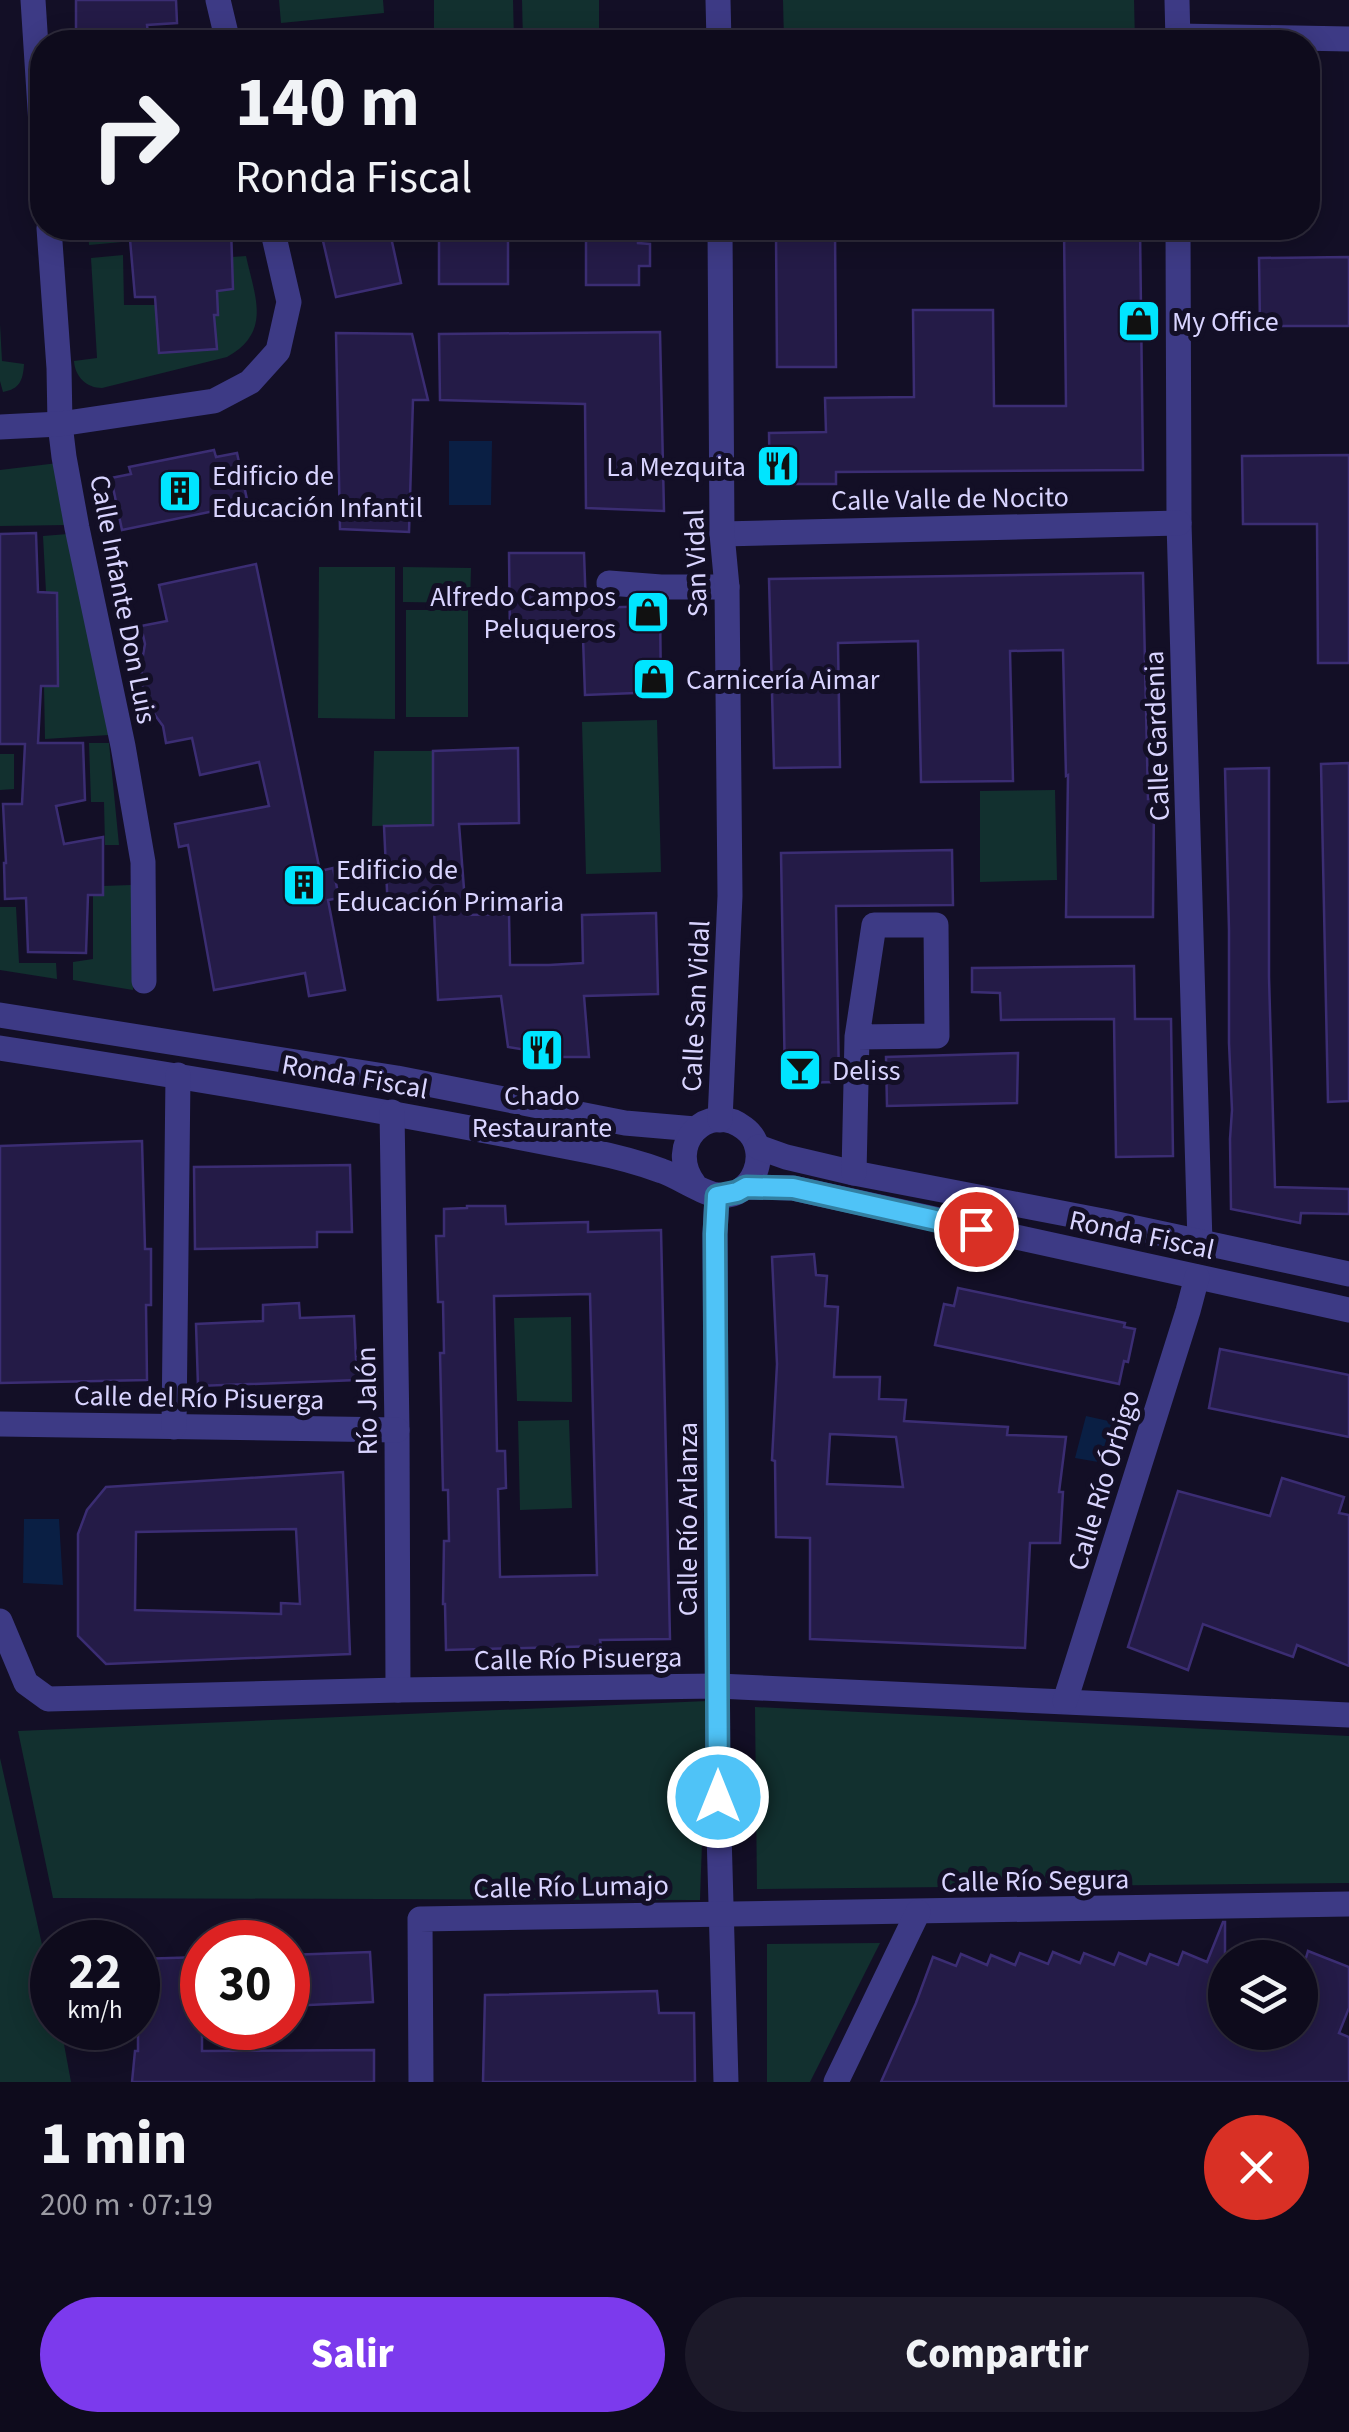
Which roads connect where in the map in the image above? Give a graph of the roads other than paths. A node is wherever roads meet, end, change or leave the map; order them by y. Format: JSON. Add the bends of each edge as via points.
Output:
{"nodes":[{"id":1,"x":32,"y":0,"type":"edge"},
{"id":2,"x":218,"y":0,"type":"edge"},
{"id":3,"x":718,"y":0,"type":"edge"},
{"id":4,"x":1177,"y":0,"type":"edge"},
{"id":5,"x":34,"y":30,"type":"edge"},
{"id":6,"x":225,"y":30,"type":"edge"},
{"id":7,"x":719,"y":30,"type":"edge"},
{"id":8,"x":1178,"y":30,"type":"edge"},
{"id":9,"x":1320,"y":39,"type":"edge"},
{"id":10,"x":1349,"y":39,"type":"edge"},
{"id":11,"x":50,"y":240,"type":"edge"},
{"id":12,"x":275,"y":240,"type":"edge"},
{"id":13,"x":720,"y":240,"type":"edge"},
{"id":14,"x":1178,"y":240,"type":"edge"},
{"id":15,"x":60,"y":424,"type":"junction"},
{"id":16,"x":0,"y":428,"type":"edge"},
{"id":17,"x":1179,"y":523,"type":"junction"},
{"id":18,"x":722,"y":534,"type":"junction"},
{"id":19,"x":609,"y":583,"type":"dead end"},
{"id":20,"x":727,"y":587,"type":"junction"},
{"id":21,"x":730,"y":896,"type":"joint"},
{"id":22,"x":144,"y":981,"type":"dead end"},
{"id":23,"x":0,"y":1015,"type":"edge"},
{"id":24,"x":857,"y":1037,"type":"junction"},
{"id":25,"x":0,"y":1048,"type":"edge"},
{"id":26,"x":178,"y":1075,"type":"junction"},
{"id":27,"x":392,"y":1112,"type":"junction"},
{"id":28,"x":708,"y":1125,"type":"junction"},
{"id":29,"x":758,"y":1148,"type":"junction"},
{"id":30,"x":854,"y":1173,"type":"junction"},
{"id":31,"x":746,"y":1187,"type":"junction"},
{"id":32,"x":706,"y":1190,"type":"junction"},
{"id":33,"x":1200,"y":1242,"type":"junction"},
{"id":34,"x":1349,"y":1274,"type":"edge"},
{"id":35,"x":1196,"y":1277,"type":"junction"},
{"id":36,"x":1349,"y":1310,"type":"edge"},
{"id":37,"x":0,"y":1424,"type":"edge"},
{"id":38,"x":174,"y":1426,"type":"junction"},
{"id":39,"x":397,"y":1430,"type":"junction"},
{"id":40,"x":0,"y":1621,"type":"edge"},
{"id":41,"x":718,"y":1686,"type":"junction"},
{"id":42,"x":398,"y":1690,"type":"junction"},
{"id":43,"x":1066,"y":1701,"type":"junction"},
{"id":44,"x":1349,"y":1715,"type":"edge"},
{"id":45,"x":1349,"y":1904,"type":"edge"},
{"id":46,"x":918,"y":1912,"type":"junction"},
{"id":47,"x":723,"y":1914,"type":"junction"},
{"id":48,"x":421,"y":2082,"type":"edge"},
{"id":49,"x":726,"y":2082,"type":"edge"},
{"id":50,"x":836,"y":2082,"type":"edge"}],
"edges":[{"from":1,"to":5,"type":"street"},
{"from":2,"to":6,"type":"street"},
{"from":3,"to":7,"type":"street"},
{"from":4,"to":8,"type":"street"},
{"from":9,"to":10,"type":"street"},
{"from":11,"to":15,"type":"street","name":"Calle Infante Don Luis"},
{"from":12,"to":15,"type":"street","via":[[289,302],[278,350],[250,382],[214,401]]},
{"from":13,"to":18,"type":"street","name":"San Vidal"},
{"from":14,"to":17,"type":"street","name":"Calle Gardenia"},
{"from":15,"to":16,"type":"street"},
{"from":15,"to":22,"type":"street","name":"Calle Infante Don Luis","via":[[143,862]]},
{"from":17,"to":18,"type":"street","name":"Calle Valle de Nocito"},
{"from":17,"to":33,"type":"street","name":"Calle Gardenia"},
{"from":18,"to":20,"type":"street","name":"San Vidal"},
{"from":19,"to":20,"type":"street"},
{"from":20,"to":21,"type":"street","name":"San Vidal"},
{"from":21,"to":28,"type":"street","name":"Calle San Vidal"},
{"from":23,"to":28,"type":"street","name":"Ronda Fiscal","via":[[378,1075],[625,1123]]},
{"from":24,"to":24,"type":"street","via":[[874,924],[936,925],[938,1036]]},
{"from":24,"to":30,"type":"street"},
{"from":25,"to":26,"type":"street","name":"Ronda Fiscal"},
{"from":26,"to":27,"type":"street","name":"Ronda Fiscal"},
{"from":26,"to":38,"type":"street"},
{"from":27,"to":32,"type":"street","name":"Ronda Fiscal","via":[[616,1156]]},
{"from":27,"to":39,"type":"street","name":"Río Jalón"},
{"from":28,"to":29,"type":"street","name":"Ronda Fiscal","via":[[744,1127]]},
{"from":28,"to":32,"type":"street","via":[[688,1139],[683,1163]]},
{"from":29,"to":30,"type":"street","name":"Ronda Fiscal"},
{"from":29,"to":31,"type":"street","via":[[756,1173]]},
{"from":30,"to":33,"type":"street","name":"Ronda Fiscal"},
{"from":31,"to":32,"type":"street","name":"Ronda Fiscal"},
{"from":31,"to":35,"type":"street","name":"Ronda Fiscal","via":[[793,1188]]},
{"from":32,"to":41,"type":"street","name":"Calle Río Arlanza","via":[[715,1234]]},
{"from":33,"to":34,"type":"street","name":"Ronda Fiscal"},
{"from":35,"to":36,"type":"street","name":"Ronda Fiscal"},
{"from":35,"to":43,"type":"street","name":"Calle Río Órbigo"},
{"from":37,"to":38,"type":"street","name":"Calle del Río Pisuerga"},
{"from":38,"to":39,"type":"street","name":"Calle del Río Pisuerga"},
{"from":39,"to":42,"type":"street","name":"Río Jalón"},
{"from":40,"to":42,"type":"street","name":"Calle Río Pisuerga","via":[[26,1683],[48,1699]]},
{"from":41,"to":42,"type":"street","name":"Calle Río Pisuerga"},
{"from":41,"to":43,"type":"street","name":"Calle Río Pisuerga"},
{"from":41,"to":47,"type":"street","name":"Calle Río Arlanza"},
{"from":43,"to":44,"type":"street","name":"Calle Río Pisuerga"},
{"from":45,"to":46,"type":"street","name":"Calle Río Segura"},
{"from":46,"to":47,"type":"street","name":"Calle Río Segura"},
{"from":46,"to":50,"type":"street"},
{"from":47,"to":48,"type":"street","name":"Calle Río Lumajo","via":[[420,1919]]},
{"from":47,"to":49,"type":"street","name":"Calle Río Arlanza"}]}
